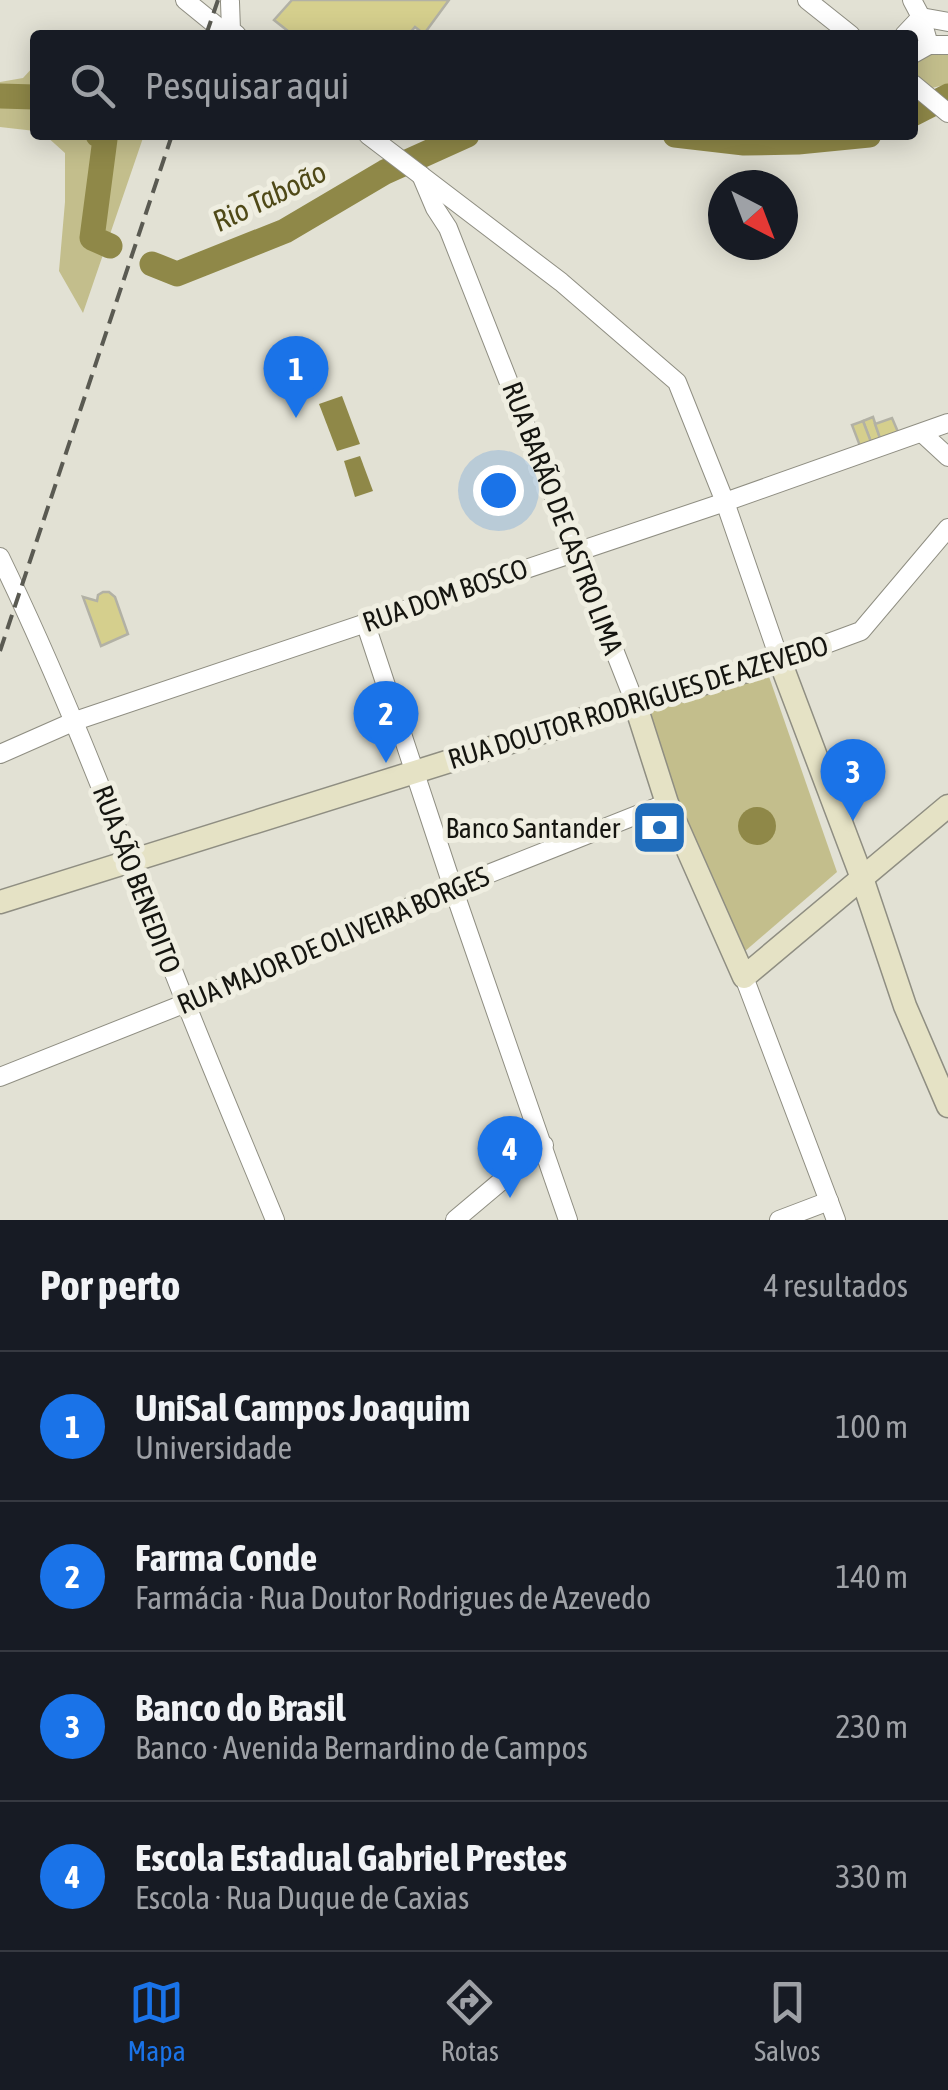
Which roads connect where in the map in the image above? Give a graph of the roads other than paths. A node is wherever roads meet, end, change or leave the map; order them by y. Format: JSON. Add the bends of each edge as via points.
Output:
{"nodes":[{"id":1,"x":185,"y":0,"type":"edge"},
{"id":2,"x":807,"y":0,"type":"edge"},
{"id":3,"x":912,"y":0,"type":"edge"},
{"id":4,"x":230,"y":1,"type":"edge"},
{"id":5,"x":921,"y":18,"type":"junction"},
{"id":6,"x":948,"y":22,"type":"edge"},
{"id":7,"x":223,"y":30,"type":"edge"},
{"id":8,"x":231,"y":30,"type":"edge"},
{"id":9,"x":845,"y":30,"type":"edge"},
{"id":10,"x":909,"y":30,"type":"edge"},
{"id":11,"x":930,"y":48,"type":"edge"},
{"id":12,"x":918,"y":88,"type":"edge"},
{"id":13,"x":947,"y":112,"type":"edge"},
{"id":14,"x":376,"y":140,"type":"edge"},
{"id":15,"x":418,"y":171,"type":"junction"},
{"id":16,"x":459,"y":204,"type":"junction"},
{"id":17,"x":435,"y":208,"type":"junction"},
{"id":18,"x":476,"y":217,"type":"junction"},
{"id":19,"x":448,"y":228,"type":"junction"},
{"id":20,"x":948,"y":423,"type":"edge"},
{"id":21,"x":922,"y":434,"type":"junction"},
{"id":22,"x":948,"y":456,"type":"edge"},
{"id":23,"x":725,"y":502,"type":"junction"},
{"id":24,"x":948,"y":528,"type":"edge"},
{"id":25,"x":576,"y":551,"type":"junction"},
{"id":26,"x":0,"y":556,"type":"edge"},
{"id":27,"x":365,"y":622,"type":"junction"},
{"id":28,"x":780,"y":661,"type":"junction"},
{"id":29,"x":635,"y":703,"type":"junction"},
{"id":30,"x":76,"y":721,"type":"junction"},
{"id":31,"x":0,"y":754,"type":"edge"},
{"id":32,"x":414,"y":772,"type":"junction"},
{"id":33,"x":667,"y":803,"type":"junction"},
{"id":34,"x":948,"y":806,"type":"edge"},
{"id":35,"x":130,"y":860,"type":"junction"},
{"id":36,"x":862,"y":878,"type":"junction"},
{"id":37,"x":454,"y":888,"type":"junction"},
{"id":38,"x":0,"y":902,"type":"edge"},
{"id":39,"x":744,"y":978,"type":"junction"},
{"id":40,"x":186,"y":1003,"type":"junction"},
{"id":41,"x":0,"y":1077,"type":"edge"},
{"id":42,"x":948,"y":1106,"type":"edge"},
{"id":43,"x":544,"y":1145,"type":"junction"},
{"id":44,"x":829,"y":1200,"type":"junction"},
{"id":45,"x":275,"y":1220,"type":"edge"},
{"id":46,"x":455,"y":1220,"type":"edge"},
{"id":47,"x":568,"y":1220,"type":"edge"},
{"id":48,"x":779,"y":1220,"type":"edge"},
{"id":49,"x":836,"y":1220,"type":"edge"}],
"edges":[{"from":1,"to":7,"type":"street"},
{"from":2,"to":9,"type":"street"},
{"from":3,"to":5,"type":"street"},
{"from":4,"to":7,"type":"street"},
{"from":4,"to":8,"type":"street"},
{"from":5,"to":6,"type":"street"},
{"from":5,"to":10,"type":"street"},
{"from":5,"to":11,"type":"street"},
{"from":12,"to":13,"type":"street"},
{"from":14,"to":15,"type":"street"},
{"from":15,"to":16,"type":"street"},
{"from":15,"to":17,"type":"street","name":"RUA BARÃO DE CASTRO LIMA"},
{"from":16,"to":17,"type":"street"},
{"from":16,"to":18,"type":"street"},
{"from":17,"to":19,"type":"street","name":"RUA BARÃO DE CASTRO LIMA"},
{"from":18,"to":19,"type":"street"},
{"from":18,"to":23,"type":"street","via":[[677,382]]},
{"from":19,"to":25,"type":"street","name":"RUA BARÃO DE CASTRO LIMA"},
{"from":20,"to":21,"type":"street","name":"RUA DOM BOSCO"},
{"from":21,"to":22,"type":"street"},
{"from":21,"to":23,"type":"street","name":"RUA DOM BOSCO"},
{"from":23,"to":25,"type":"street","name":"RUA DOM BOSCO"},
{"from":23,"to":28,"type":"street"},
{"from":24,"to":28,"type":"street","name":"RUA DOUTOR RODRIGUES DE AZEVEDO","via":[[862,631]]},
{"from":25,"to":27,"type":"street","name":"RUA DOM BOSCO"},
{"from":25,"to":29,"type":"street","name":"RUA BARÃO DE CASTRO LIMA"},
{"from":26,"to":30,"type":"street","name":"RUA SÃO BENEDITO"},
{"from":27,"to":30,"type":"street","name":"RUA DOM BOSCO"},
{"from":27,"to":32,"type":"street"},
{"from":28,"to":29,"type":"street","name":"RUA DOUTOR RODRIGUES DE AZEVEDO"},
{"from":28,"to":36,"type":"street"},
{"from":29,"to":32,"type":"street","name":"RUA DOUTOR RODRIGUES DE AZEVEDO"},
{"from":29,"to":33,"type":"street","name":"RUA BARÃO DE CASTRO LIMA"},
{"from":30,"to":31,"type":"street","name":"RUA DOM BOSCO"},
{"from":30,"to":35,"type":"street","name":"RUA SÃO BENEDITO"},
{"from":32,"to":35,"type":"street","name":"RUA DOUTOR RODRIGUES DE AZEVEDO"},
{"from":32,"to":37,"type":"street"},
{"from":33,"to":37,"type":"street","name":"RUA MAJOR DE OLIVEIRA BORGES"},
{"from":33,"to":39,"type":"street","name":"RUA BARÃO DE CASTRO LIMA"},
{"from":34,"to":36,"type":"street"},
{"from":35,"to":38,"type":"street","name":"RUA DOUTOR RODRIGUES DE AZEVEDO"},
{"from":35,"to":40,"type":"street","name":"RUA SÃO BENEDITO"},
{"from":36,"to":39,"type":"street"},
{"from":36,"to":42,"type":"street"},
{"from":37,"to":40,"type":"street","name":"RUA MAJOR DE OLIVEIRA BORGES"},
{"from":37,"to":43,"type":"street"},
{"from":39,"to":44,"type":"street"},
{"from":40,"to":41,"type":"street","name":"RUA MAJOR DE OLIVEIRA BORGES"},
{"from":40,"to":45,"type":"street","name":"RUA SÃO BENEDITO"},
{"from":43,"to":46,"type":"street"},
{"from":43,"to":47,"type":"street"},
{"from":44,"to":48,"type":"street"},
{"from":44,"to":49,"type":"street"}]}
